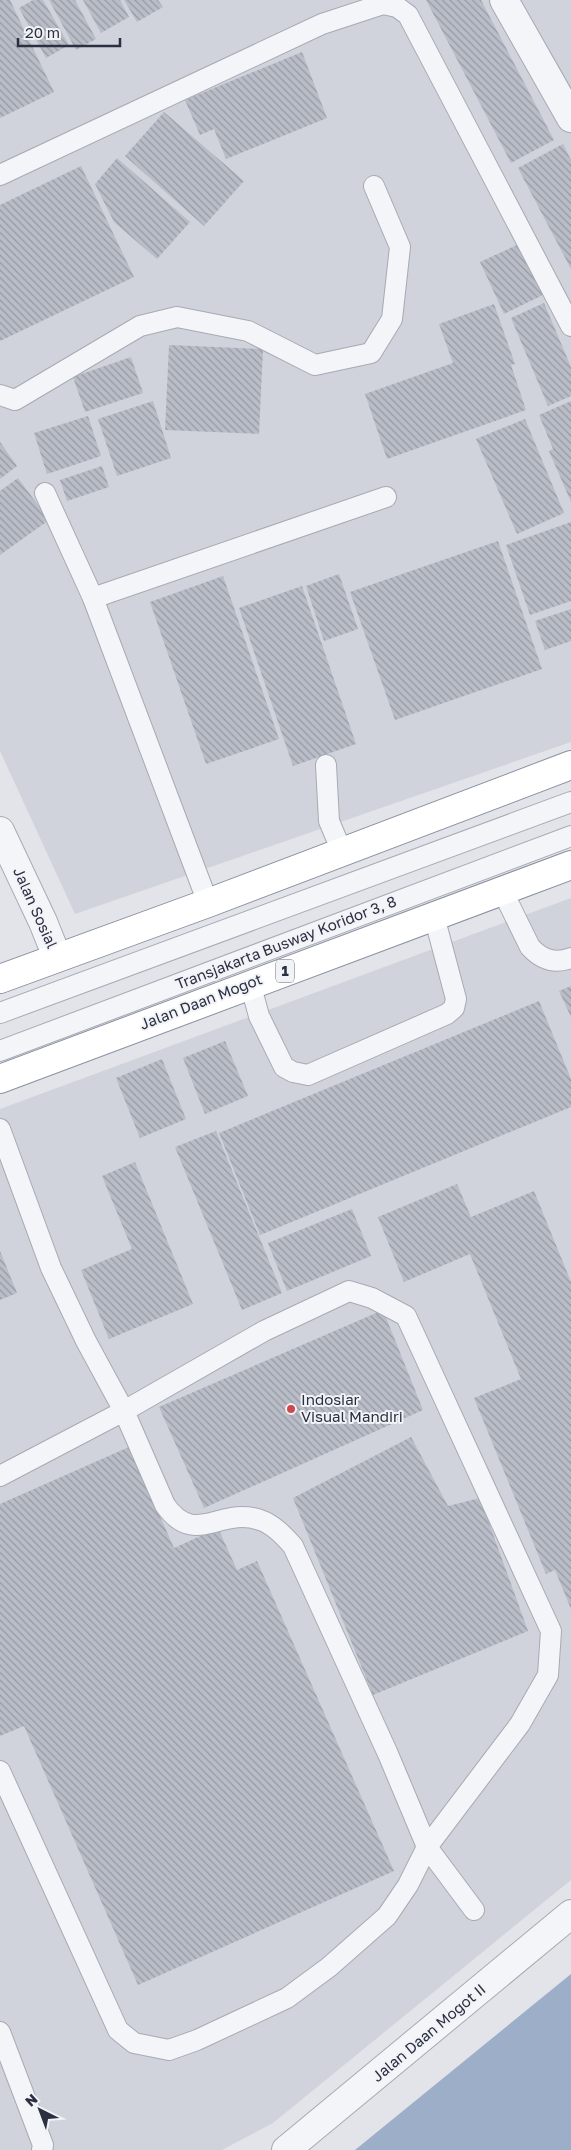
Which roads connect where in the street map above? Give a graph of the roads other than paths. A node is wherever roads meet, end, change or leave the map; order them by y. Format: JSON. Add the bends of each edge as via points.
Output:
{"nodes":[{"id":1,"x":504,"y":0,"type":"edge"},
{"id":2,"x":571,"y":118,"type":"edge"},
{"id":3,"x":0,"y":176,"type":"edge"},
{"id":4,"x":374,"y":186,"type":"dead end"},
{"id":5,"x":571,"y":326,"type":"edge"},
{"id":6,"x":0,"y":395,"type":"edge"},
{"id":7,"x":45,"y":493,"type":"dead end"},
{"id":8,"x":386,"y":497,"type":"dead end"},
{"id":9,"x":93,"y":598,"type":"junction"},
{"id":10,"x":571,"y":765,"type":"edge"},
{"id":11,"x":326,"y":766,"type":"dead end"},
{"id":12,"x":571,"y":802,"type":"edge"},
{"id":13,"x":0,"y":831,"type":"edge"},
{"id":14,"x":571,"y":836,"type":"edge"},
{"id":15,"x":342,"y":852,"type":"junction"},
{"id":16,"x":571,"y":865,"type":"edge"},
{"id":17,"x":502,"y":890,"type":"junction"},
{"id":18,"x":208,"y":903,"type":"junction"},
{"id":19,"x":434,"y":916,"type":"junction"},
{"id":20,"x":57,"y":957,"type":"junction"},
{"id":21,"x":571,"y":958,"type":"edge"},
{"id":22,"x":0,"y":979,"type":"edge"},
{"id":23,"x":250,"y":984,"type":"junction"},
{"id":24,"x":0,"y":1013,"type":"edge"},
{"id":25,"x":0,"y":1051,"type":"edge"},
{"id":26,"x":0,"y":1079,"type":"edge"},
{"id":27,"x":0,"y":1128,"type":"edge"},
{"id":28,"x":124,"y":1411,"type":"junction"},
{"id":29,"x":0,"y":1476,"type":"edge"},
{"id":30,"x":0,"y":1770,"type":"edge"},
{"id":31,"x":427,"y":1847,"type":"junction"},
{"id":32,"x":474,"y":1910,"type":"dead end"},
{"id":33,"x":571,"y":1914,"type":"edge"},
{"id":34,"x":0,"y":2032,"type":"edge"},
{"id":35,"x":42,"y":2150,"type":"edge"},
{"id":36,"x":286,"y":2150,"type":"edge"}],
"edges":[{"from":1,"to":2,"type":"street"},
{"from":3,"to":5,"type":"lane","via":[[322,24],[383,4],[397,7],[408,15]]},
{"from":4,"to":6,"type":"lane","via":[[400,247],[392,319],[371,353],[315,365],[248,331],[177,317],[140,326],[15,400]]},
{"from":7,"to":9,"type":"lane"},
{"from":8,"to":9,"type":"lane"},
{"from":9,"to":18,"type":"lane"},
{"from":10,"to":15,"type":"highway"},
{"from":11,"to":15,"type":"lane","via":[[329,821]]},
{"from":12,"to":24,"type":"lane"},
{"from":13,"to":20,"type":"street","name":"Jalan Sosial"},
{"from":14,"to":25,"type":"lane","name":"Transjakarta Busway Koridor 3, 8"},
{"from":15,"to":18,"type":"highway"},
{"from":16,"to":17,"type":"highway","name":"Jalan Daan Mogot","number":"1"},
{"from":17,"to":19,"type":"highway","name":"Jalan Daan Mogot","number":"1"},
{"from":17,"to":21,"type":"lane","via":[[536,953],[552,961]]},
{"from":18,"to":20,"type":"highway"},
{"from":19,"to":23,"type":"highway","name":"Jalan Daan Mogot","number":"1"},
{"from":19,"to":23,"type":"lane","via":[[456,999],[454,1008],[447,1014],[308,1075],[284,1067],[259,1016]]},
{"from":20,"to":22,"type":"highway"},
{"from":23,"to":26,"type":"highway","name":"Jalan Daan Mogot","number":"1"},
{"from":27,"to":28,"type":"lane","via":[[51,1268]]},
{"from":28,"to":29,"type":"lane"},
{"from":28,"to":31,"type":"lane","via":[[173,1517],[186,1524],[200,1526],[228,1517],[261,1520],[278,1530],[293,1546]]},
{"from":28,"to":31,"type":"lane","via":[[264,1331],[349,1291],[372,1298],[406,1316],[551,1631],[548,1675],[520,1724]]},
{"from":30,"to":31,"type":"lane","via":[[118,2030],[134,2043],[169,2050],[288,1998],[330,1967],[387,1916],[408,1885]]},
{"from":31,"to":32,"type":"lane"},
{"from":33,"to":36,"type":"street","name":"Jalan Daan Mogot II"},
{"from":34,"to":35,"type":"lane"}]}
